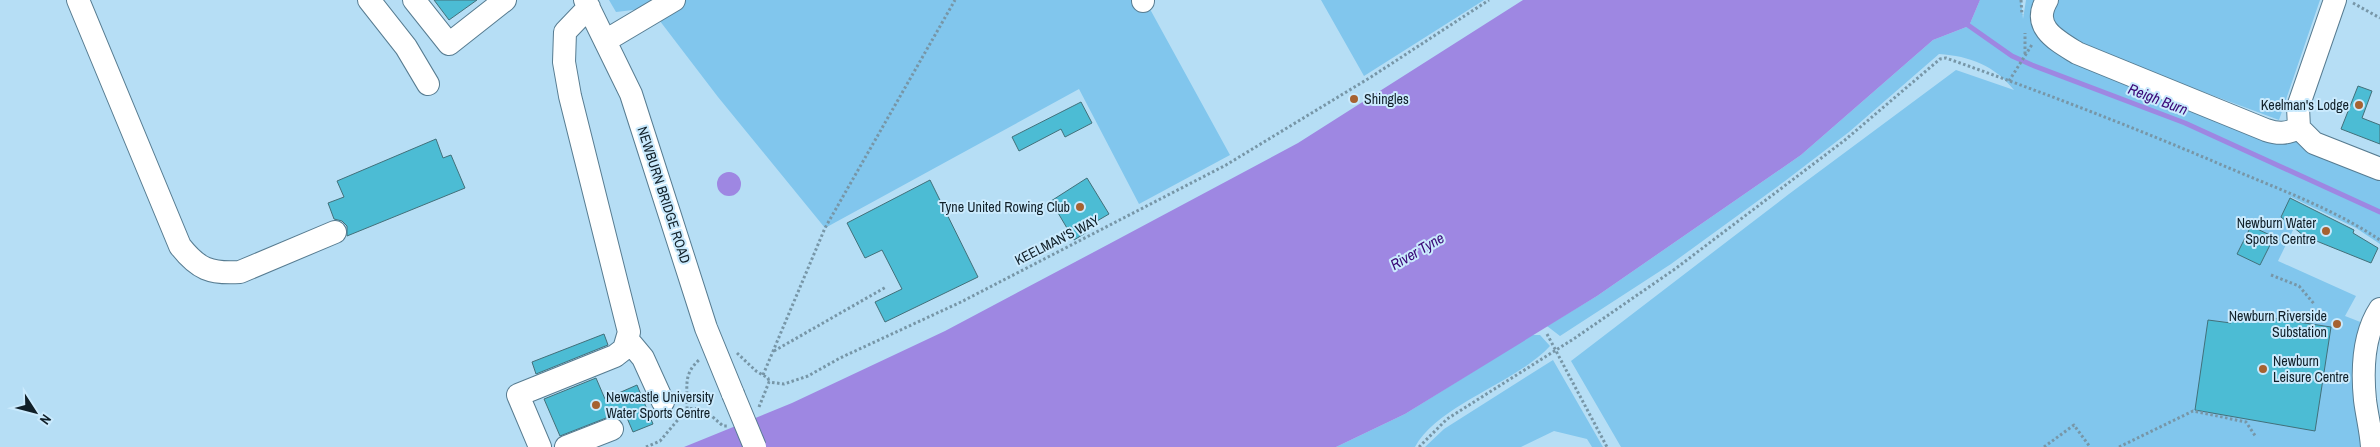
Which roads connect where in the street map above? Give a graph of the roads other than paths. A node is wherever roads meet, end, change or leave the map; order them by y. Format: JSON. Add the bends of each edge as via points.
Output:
{"nodes":[{"id":1,"x":78,"y":0,"type":"edge"},
{"id":2,"x":369,"y":0,"type":"edge"},
{"id":3,"x":414,"y":0,"type":"edge"},
{"id":4,"x":504,"y":0,"type":"edge"},
{"id":5,"x":674,"y":0,"type":"edge"},
{"id":6,"x":2048,"y":0,"type":"edge"},
{"id":7,"x":2335,"y":0,"type":"edge"},
{"id":8,"x":587,"y":4,"type":"edge"},
{"id":9,"x":605,"y":41,"type":"junction"},
{"id":10,"x":428,"y":84,"type":"dead end"},
{"id":11,"x":2298,"y":128,"type":"junction"},
{"id":12,"x":2380,"y":169,"type":"edge"},
{"id":13,"x":335,"y":232,"type":"dead end"},
{"id":14,"x":2380,"y":309,"type":"edge"},
{"id":15,"x":628,"y":340,"type":"junction"},
{"id":16,"x":663,"y":402,"type":"dead end"},
{"id":17,"x":612,"y":429,"type":"dead end"},
{"id":18,"x":540,"y":447,"type":"edge"},
{"id":19,"x":566,"y":447,"type":"edge"},
{"id":20,"x":754,"y":447,"type":"edge"},
{"id":21,"x":2372,"y":447,"type":"edge"}],
"edges":[{"from":1,"to":13,"type":"street","via":[[180,246],[193,262],[208,270],[240,272]]},
{"from":2,"to":10,"type":"street","via":[[406,47]]},
{"from":3,"to":4,"type":"street","via":[[448,44]]},
{"from":5,"to":9,"type":"street"},
{"from":6,"to":11,"type":"street","via":[[2041,16],[2044,25],[2056,40],[2077,53],[2277,134]]},
{"from":7,"to":11,"type":"street","via":[[2298,107]]},
{"from":8,"to":9,"type":"street","name":"NEWBURN BRIDGE ROAD"},
{"from":8,"to":15,"type":"street","via":[[565,32],[564,62],[628,322]]},
{"from":9,"to":20,"type":"street","name":"NEWBURN BRIDGE ROAD","bridge":true,"via":[[631,94],[713,347]]},
{"from":11,"to":12,"type":"street","via":[[2314,143]]},
{"from":14,"to":21,"type":"street","via":[[2368,332],[2365,364],[2365,401]]},
{"from":15,"to":16,"type":"street","via":[[643,358]]},
{"from":15,"to":18,"type":"street","via":[[616,356],[518,395]]},
{"from":17,"to":19,"type":"street"}]}
